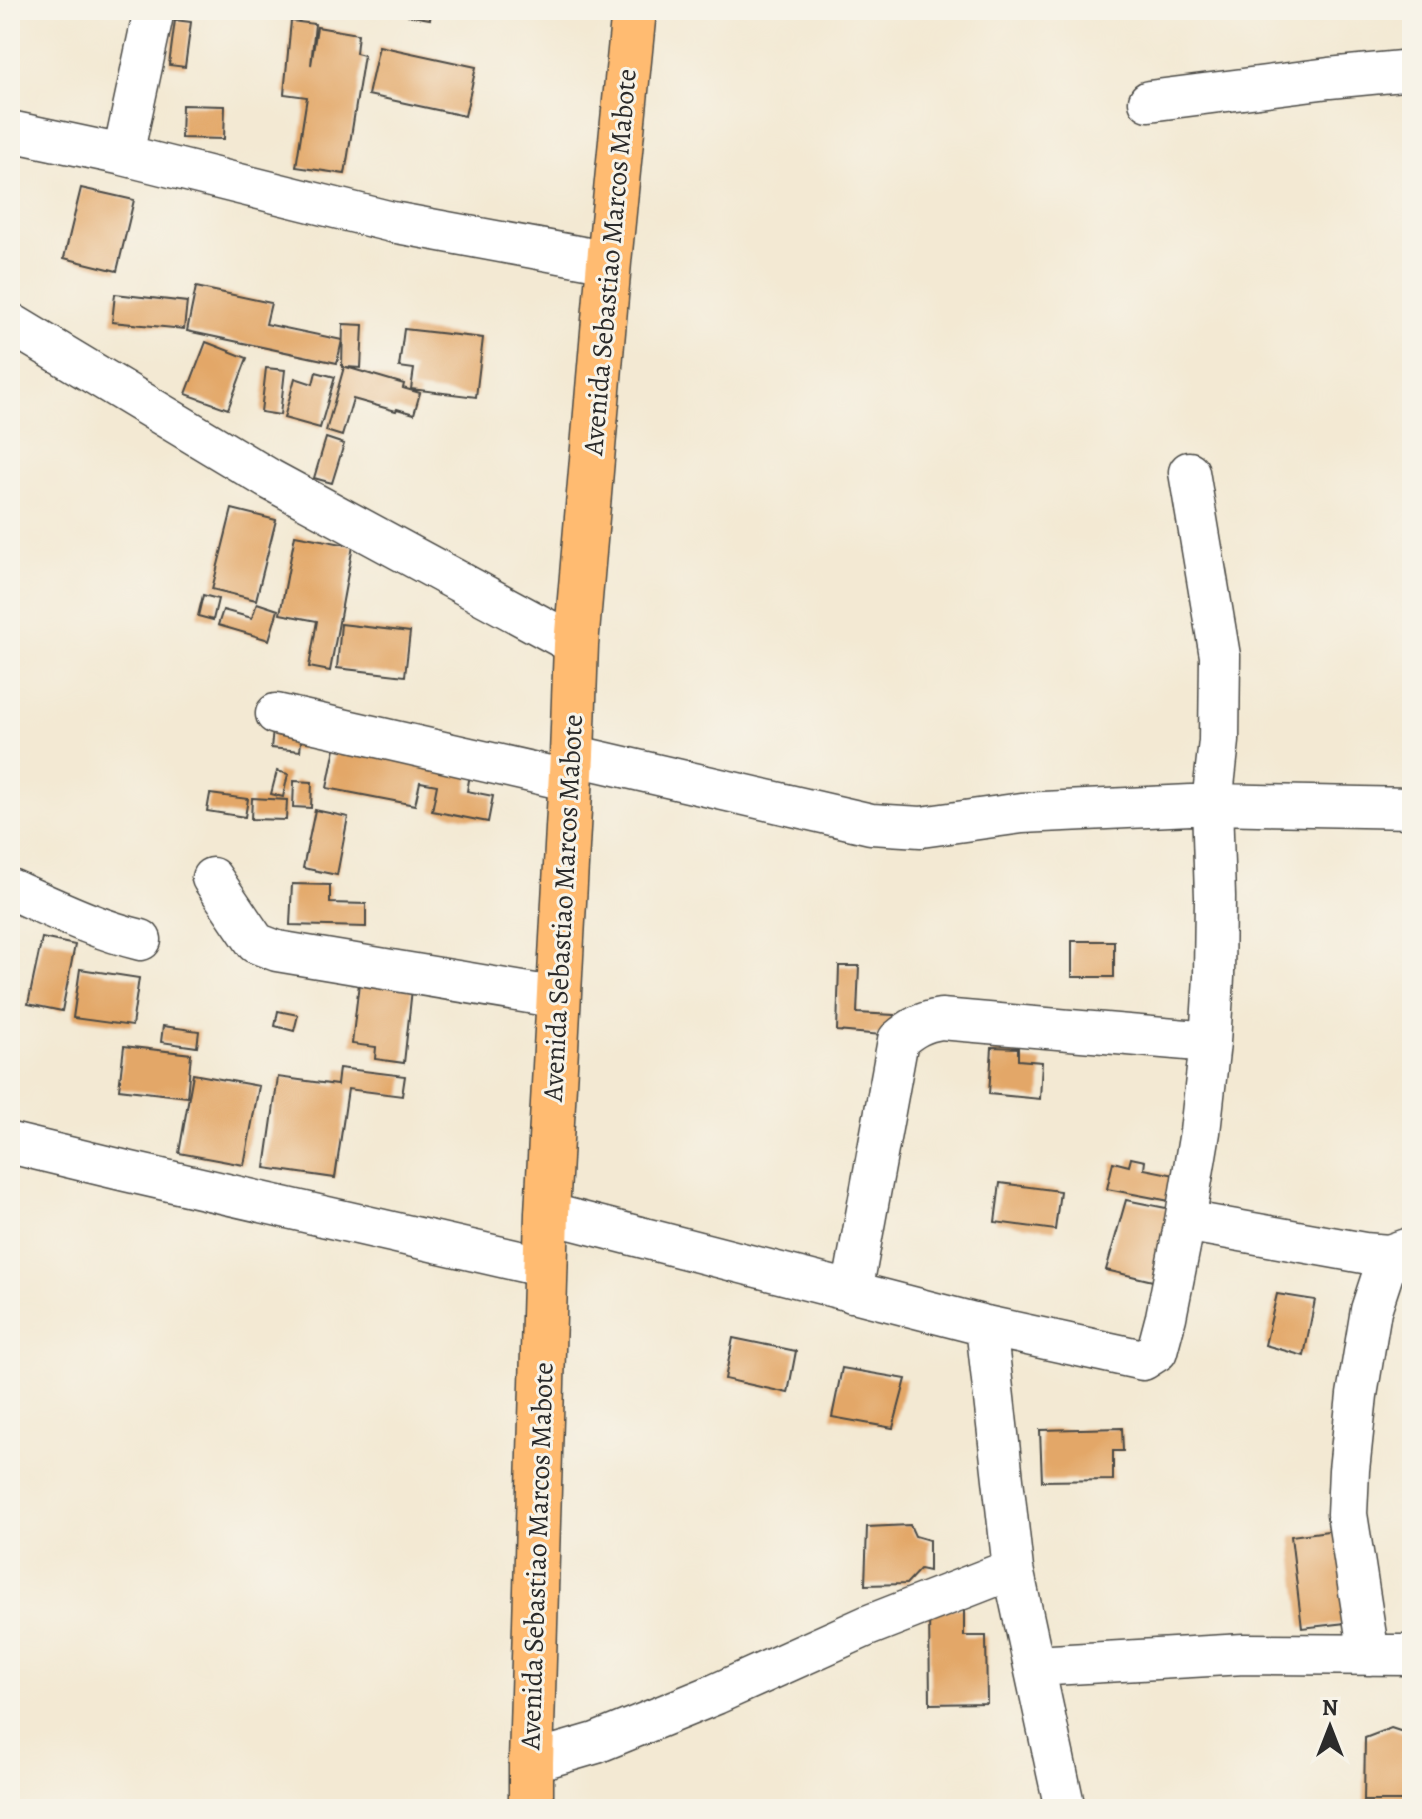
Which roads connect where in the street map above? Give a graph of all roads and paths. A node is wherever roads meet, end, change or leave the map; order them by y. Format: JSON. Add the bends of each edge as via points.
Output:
{"nodes":[{"id":1,"x":154,"y":10,"type":"edge"},
{"id":2,"x":634,"y":10,"type":"edge"},
{"id":3,"x":1412,"y":70,"type":"edge"},
{"id":4,"x":1149,"y":101,"type":"dead end"},
{"id":5,"x":10,"y":131,"type":"edge"},
{"id":6,"x":123,"y":155,"type":"junction"},
{"id":7,"x":609,"y":262,"type":"junction"},
{"id":8,"x":10,"y":323,"type":"edge"},
{"id":9,"x":1189,"y":472,"type":"dead end"},
{"id":10,"x":576,"y":645,"type":"junction"},
{"id":11,"x":276,"y":714,"type":"dead end"},
{"id":12,"x":572,"y":768,"type":"junction"},
{"id":13,"x":1212,"y":804,"type":"junction"},
{"id":14,"x":1412,"y":808,"type":"edge"},
{"id":15,"x":212,"y":878,"type":"dead end"},
{"id":16,"x":10,"y":889,"type":"edge"},
{"id":17,"x":141,"y":940,"type":"dead end"},
{"id":18,"x":559,"y":998,"type":"junction"},
{"id":19,"x":1210,"y":1042,"type":"junction"},
{"id":20,"x":10,"y":1143,"type":"edge"},
{"id":21,"x":547,"y":1213,"type":"junction"},
{"id":22,"x":1185,"y":1221,"type":"junction"},
{"id":23,"x":1401,"y":1251,"type":"edge"},
{"id":24,"x":545,"y":1267,"type":"junction"},
{"id":25,"x":852,"y":1292,"type":"junction"},
{"id":26,"x":986,"y":1326,"type":"junction"},
{"id":27,"x":1013,"y":1569,"type":"junction"},
{"id":28,"x":1369,"y":1655,"type":"junction"},
{"id":29,"x":1412,"y":1655,"type":"edge"},
{"id":30,"x":1034,"y":1666,"type":"junction"},
{"id":31,"x":531,"y":1762,"type":"junction"},
{"id":32,"x":531,"y":1809,"type":"edge"},
{"id":33,"x":1065,"y":1809,"type":"edge"}],
"edges":[{"from":1,"to":6,"type":"street"},
{"from":2,"to":7,"type":"main road","name":"Avenida Sebastiao Marcos Mabote"},
{"from":3,"to":4,"type":"street"},
{"from":5,"to":6,"type":"street"},
{"from":6,"to":7,"type":"street","via":[[392,222]]},
{"from":7,"to":10,"type":"main road","name":"Avenida Sebastiao Marcos Mabote"},
{"from":8,"to":10,"type":"street","via":[[269,479]]},
{"from":9,"to":13,"type":"street","via":[[1220,656]]},
{"from":10,"to":12,"type":"main road","name":"Avenida Sebastiao Marcos Mabote"},
{"from":11,"to":12,"type":"street"},
{"from":12,"to":13,"type":"street","via":[[871,824],[921,827],[1022,813]]},
{"from":12,"to":18,"type":"main road","name":"Avenida Sebastiao Marcos Mabote"},
{"from":13,"to":14,"type":"street"},
{"from":13,"to":19,"type":"street"},
{"from":15,"to":18,"type":"street","via":[[256,943],[277,951]]},
{"from":16,"to":17,"type":"street"},
{"from":18,"to":21,"type":"main road","name":"Avenida Sebastiao Marcos Mabote"},
{"from":19,"to":22,"type":"street"},
{"from":19,"to":25,"type":"street","via":[[941,1019],[911,1028],[898,1040]]},
{"from":20,"to":24,"type":"street"},
{"from":21,"to":24,"type":"main road","name":"Avenida Sebastiao Marcos Mabote"},
{"from":21,"to":25,"type":"street"},
{"from":22,"to":23,"type":"street","via":[[1364,1253]]},
{"from":22,"to":26,"type":"street","via":[[1157,1351],[1143,1360]]},
{"from":23,"to":28,"type":"street","via":[[1371,1310],[1349,1470],[1347,1514]]},
{"from":24,"to":31,"type":"main road","name":"Avenida Sebastiao Marcos Mabote"},
{"from":25,"to":26,"type":"street"},
{"from":26,"to":27,"type":"street"},
{"from":27,"to":30,"type":"street"},
{"from":27,"to":31,"type":"street","via":[[596,1743]]},
{"from":28,"to":29,"type":"street"},
{"from":28,"to":30,"type":"street","via":[[1244,1654]]},
{"from":30,"to":33,"type":"street"},
{"from":31,"to":32,"type":"main road","name":"Avenida Sebastiao Marcos Mabote"}]}
